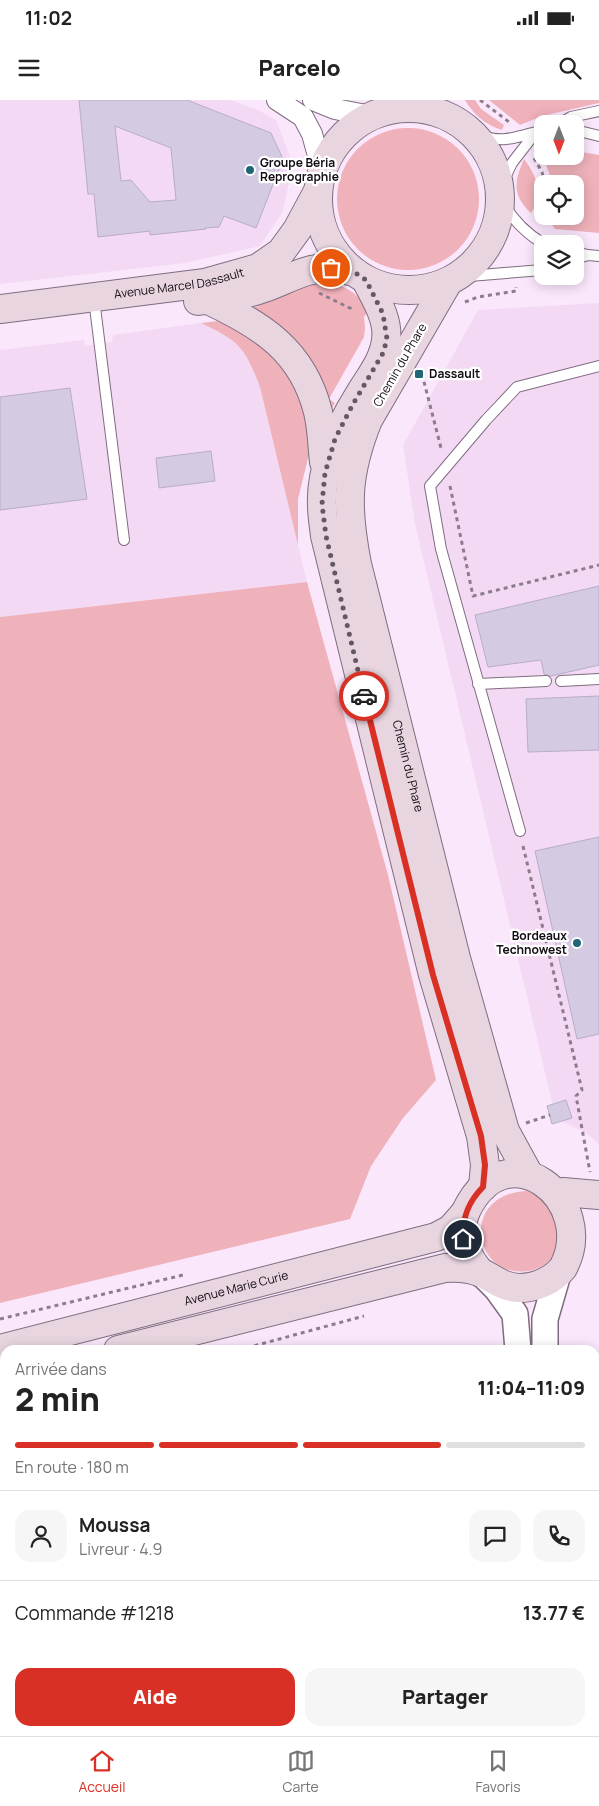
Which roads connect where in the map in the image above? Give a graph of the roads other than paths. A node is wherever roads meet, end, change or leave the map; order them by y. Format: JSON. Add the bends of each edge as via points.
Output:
{"nodes":[{"id":1,"x":277,"y":100,"type":"edge"},
{"id":2,"x":313,"y":100,"type":"edge"},
{"id":3,"x":454,"y":100,"type":"edge"},
{"id":4,"x":381,"y":110,"type":"edge"},
{"id":5,"x":599,"y":111,"type":"edge"},
{"id":6,"x":580,"y":115,"type":"edge"},
{"id":7,"x":470,"y":131,"type":"junction"},
{"id":8,"x":584,"y":132,"type":"edge"},
{"id":9,"x":534,"y":133,"type":"edge"},
{"id":10,"x":599,"y":136,"type":"edge"},
{"id":11,"x":534,"y":137,"type":"edge"},
{"id":12,"x":320,"y":180,"type":"junction"},
{"id":13,"x":501,"y":194,"type":"junction"},
{"id":14,"x":534,"y":238,"type":"edge"},
{"id":15,"x":584,"y":254,"type":"edge"},
{"id":16,"x":588,"y":255,"type":"junction"},
{"id":17,"x":584,"y":256,"type":"edge"},
{"id":18,"x":599,"y":256,"type":"edge"},
{"id":19,"x":534,"y":271,"type":"edge"},
{"id":20,"x":360,"y":276,"type":"junction"},
{"id":21,"x":456,"y":287,"type":"junction"},
{"id":22,"x":208,"y":300,"type":"junction"},
{"id":23,"x":95,"y":306,"type":"junction"},
{"id":24,"x":0,"y":308,"type":"edge"},
{"id":25,"x":0,"y":324,"type":"edge"},
{"id":26,"x":599,"y":366,"type":"edge"},
{"id":27,"x":325,"y":473,"type":"junction"},
{"id":28,"x":124,"y":540,"type":"dead end"},
{"id":29,"x":599,"y":679,"type":"edge"},
{"id":30,"x":546,"y":681,"type":"dead end"},
{"id":31,"x":561,"y":681,"type":"dead end"},
{"id":32,"x":478,"y":684,"type":"junction"},
{"id":33,"x":520,"y":831,"type":"road end"},
{"id":34,"x":528,"y":1174,"type":"junction"},
{"id":35,"x":595,"y":1186,"type":"edge"},
{"id":36,"x":483,"y":1187,"type":"junction"},
{"id":37,"x":563,"y":1192,"type":"junction"},
{"id":38,"x":465,"y":1213,"type":"junction"},
{"id":39,"x":594,"y":1238,"type":"dead end"},
{"id":40,"x":564,"y":1266,"type":"junction"},
{"id":41,"x":481,"y":1273,"type":"junction"},
{"id":42,"x":16,"y":1345,"type":"edge"},
{"id":43,"x":138,"y":1345,"type":"edge"},
{"id":44,"x":518,"y":1345,"type":"edge"},
{"id":45,"x":545,"y":1345,"type":"edge"}],
"edges":[{"from":1,"to":12,"type":"street","via":[[303,117],[312,134]]},
{"from":2,"to":4,"type":"street","via":[[335,109]]},
{"from":3,"to":7,"type":"main road"},
{"from":4,"to":7,"type":"main road","via":[[424,109],[446,116]]},
{"from":4,"to":12,"type":"main road","name":"Avenue Marcel Dassault","via":[[341,138],[330,153]]},
{"from":5,"to":6,"type":"lane"},
{"from":7,"to":9,"type":"lane","via":[[498,140]]},
{"from":7,"to":13,"type":"main road","via":[[496,168]]},
{"from":8,"to":10,"type":"lane"},
{"from":11,"to":13,"type":"lane","via":[[512,163]]},
{"from":12,"to":20,"type":"main road","via":[[320,221],[332,249]]},
{"from":12,"to":23,"type":"main road","name":"Avenue Marcel Dassault","via":[[297,230],[281,252],[258,268],[205,283]]},
{"from":13,"to":14,"type":"lane","via":[[509,214]]},
{"from":13,"to":21,"type":"main road","via":[[499,218],[493,236]]},
{"from":15,"to":16,"type":"lane"},
{"from":16,"to":17,"type":"lane"},
{"from":16,"to":18,"type":"lane"},
{"from":19,"to":21,"type":"lane"},
{"from":20,"to":21,"type":"main road","name":"Avenue Marcel Dassault","via":[[386,288],[407,291]]},
{"from":20,"to":22,"type":"main road","name":"Avenue Marcel Dassault","via":[[319,268],[264,288]]},
{"from":20,"to":27,"type":"main road","name":"Chemin du Phare","via":[[383,314],[387,339],[383,353],[335,439]]},
{"from":21,"to":34,"type":"main road","name":"Chemin du Phare","via":[[368,420],[351,474],[350,527],[456,958],[505,1131]]},
{"from":22,"to":23,"type":"main road","name":"Avenue Marcel Dassault"},
{"from":22,"to":27,"type":"main road","via":[[234,312],[278,342],[298,366],[318,412]]},
{"from":23,"to":24,"type":"main road","name":"Avenue Marcel Dassault"},
{"from":23,"to":25,"type":"main road","name":"Avenue Marcel Dassault"},
{"from":23,"to":28,"type":"lane"},
{"from":26,"to":32,"type":"lane","via":[[517,387],[430,486],[441,549]]},
{"from":27,"to":36,"type":"main road","name":"Chemin du Phare","via":[[322,504],[326,536],[433,975],[481,1136],[485,1165]]},
{"from":29,"to":31,"type":"lane"},
{"from":30,"to":32,"type":"lane"},
{"from":32,"to":33,"type":"lane"},
{"from":34,"to":36,"type":"main road","via":[[508,1174]]},
{"from":34,"to":37,"type":"main road","via":[[547,1180]]},
{"from":35,"to":37,"type":"main road"},
{"from":36,"to":38,"type":"main road","via":[[474,1195]]},
{"from":37,"to":40,"type":"main road","via":[[576,1217],[578,1231],[576,1246]]},
{"from":38,"to":41,"type":"main road","via":[[463,1239],[466,1252]]},
{"from":38,"to":42,"type":"main road","name":"Avenue Marie Curie","via":[[451,1229],[436,1237]]},
{"from":39,"to":40,"type":"main road"},
{"from":40,"to":41,"type":"main road","via":[[540,1285],[519,1288],[499,1284]]},
{"from":40,"to":45,"type":"street","via":[[545,1319]]},
{"from":41,"to":43,"type":"main road","via":[[461,1267],[445,1268]]},
{"from":41,"to":44,"type":"street","via":[[515,1314]]}]}
